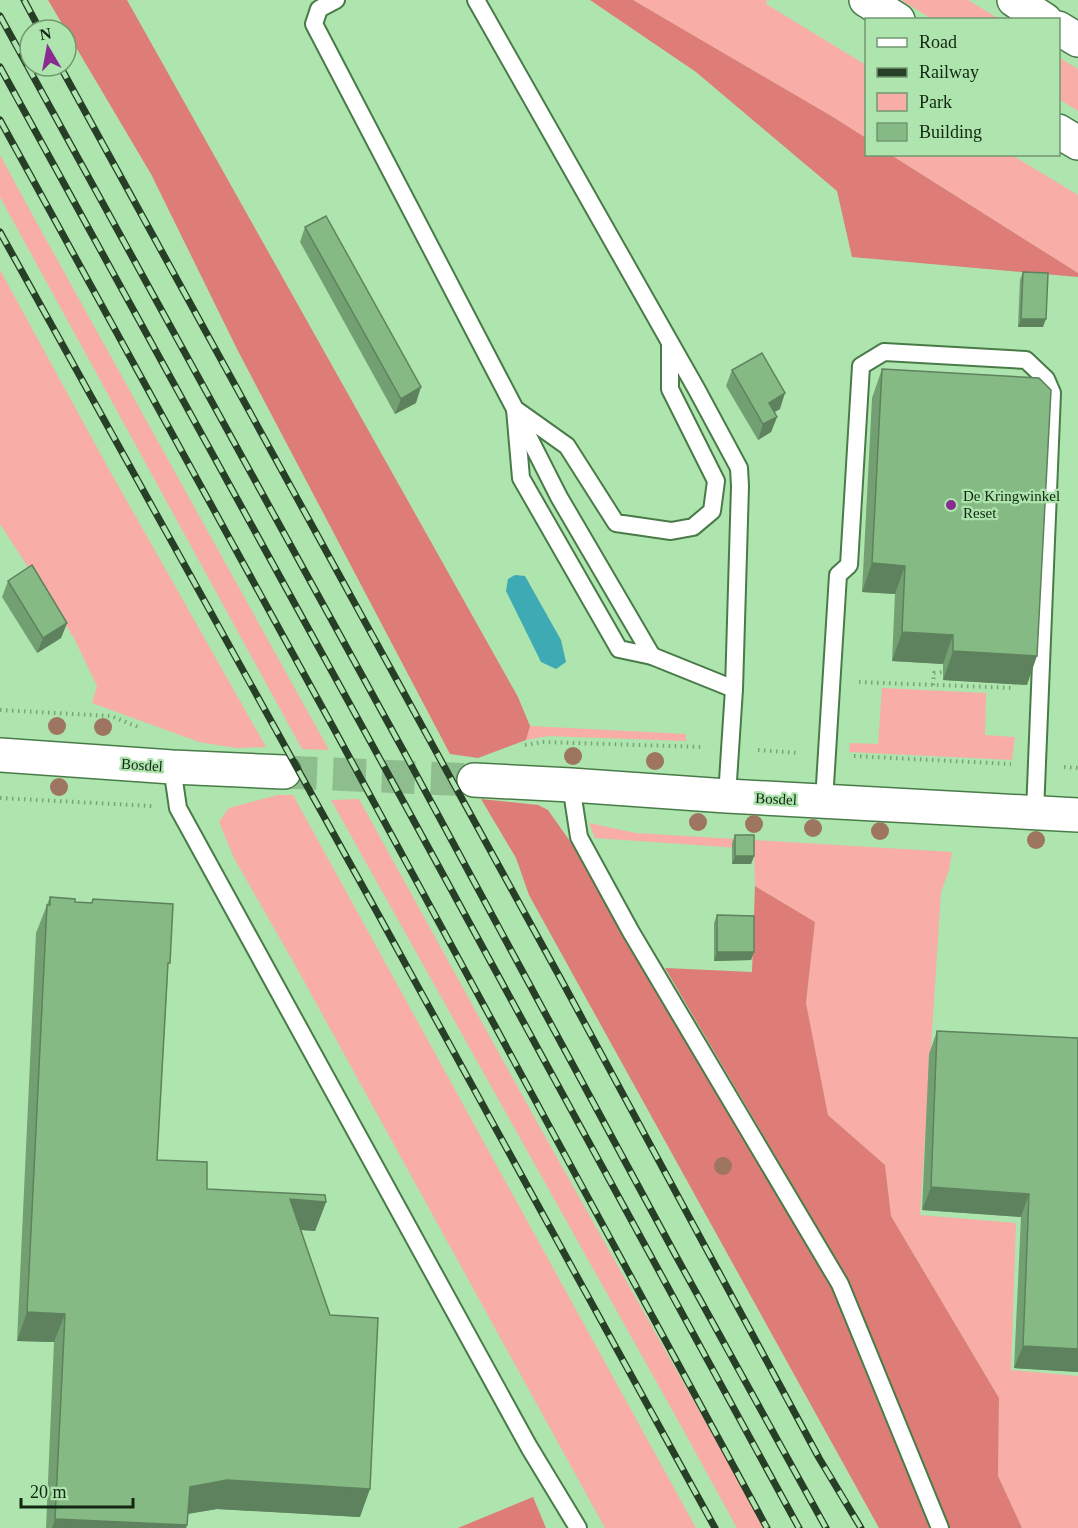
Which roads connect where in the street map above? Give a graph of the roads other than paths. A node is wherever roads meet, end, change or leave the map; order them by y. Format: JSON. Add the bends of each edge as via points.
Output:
{"nodes":[{"id":1,"x":336,"y":0,"type":"edge"},
{"id":2,"x":476,"y":0,"type":"edge"},
{"id":3,"x":866,"y":0,"type":"edge"},
{"id":4,"x":1014,"y":0,"type":"edge"},
{"id":5,"x":895,"y":18,"type":"edge"},
{"id":6,"x":1042,"y":18,"type":"edge"},
{"id":7,"x":1060,"y":29,"type":"edge"},
{"id":8,"x":1078,"y":40,"type":"edge"},
{"id":9,"x":1060,"y":132,"type":"edge"},
{"id":10,"x":1078,"y":143,"type":"edge"},
{"id":11,"x":670,"y":343,"type":"junction"},
{"id":12,"x":515,"y":409,"type":"junction"},
{"id":13,"x":652,"y":656,"type":"junction"},
{"id":14,"x":734,"y":689,"type":"junction"},
{"id":15,"x":0,"y":755,"type":"edge"},
{"id":16,"x":172,"y":767,"type":"junction"},
{"id":17,"x":284,"y":772,"type":"tunnel mouth"},
{"id":18,"x":474,"y":780,"type":"tunnel mouth"},
{"id":19,"x":571,"y":785,"type":"junction"},
{"id":20,"x":727,"y":796,"type":"junction"},
{"id":21,"x":824,"y":801,"type":"junction"},
{"id":22,"x":1035,"y":812,"type":"junction"},
{"id":23,"x":1078,"y":815,"type":"edge"},
{"id":24,"x":578,"y":1528,"type":"edge"},
{"id":25,"x":940,"y":1528,"type":"edge"}],
"edges":[{"from":1,"to":12,"type":"lane","via":[[319,9],[314,24]]},
{"from":2,"to":11,"type":"lane"},
{"from":3,"to":5,"type":"street"},
{"from":4,"to":6,"type":"street"},
{"from":7,"to":8,"type":"street"},
{"from":9,"to":10,"type":"street"},
{"from":11,"to":12,"type":"lane","via":[[670,389],[716,481],[712,511],[693,527],[671,531],[616,523],[567,446]]},
{"from":11,"to":14,"type":"lane","via":[[739,468]]},
{"from":12,"to":13,"type":"lane","via":[[559,497]]},
{"from":12,"to":13,"type":"lane","via":[[521,478],[618,649]]},
{"from":13,"to":14,"type":"lane"},
{"from":14,"to":20,"type":"lane"},
{"from":15,"to":16,"type":"street","name":"Bosdel"},
{"from":16,"to":17,"type":"street","name":"Bosdel"},
{"from":16,"to":24,"type":"lane","via":[[178,808],[529,1447]]},
{"from":18,"to":19,"type":"street","name":"Bosdel"},
{"from":19,"to":20,"type":"street","name":"Bosdel"},
{"from":19,"to":25,"type":"lane","via":[[579,837],[840,1284]]},
{"from":20,"to":21,"type":"street","name":"Bosdel"},
{"from":21,"to":22,"type":"street","name":"Bosdel"},
{"from":21,"to":22,"type":"lane","via":[[838,575],[849,565],[861,366],[884,352],[1026,360],[1046,379],[1052,393]]},
{"from":22,"to":23,"type":"street","name":"Bosdel"}]}
